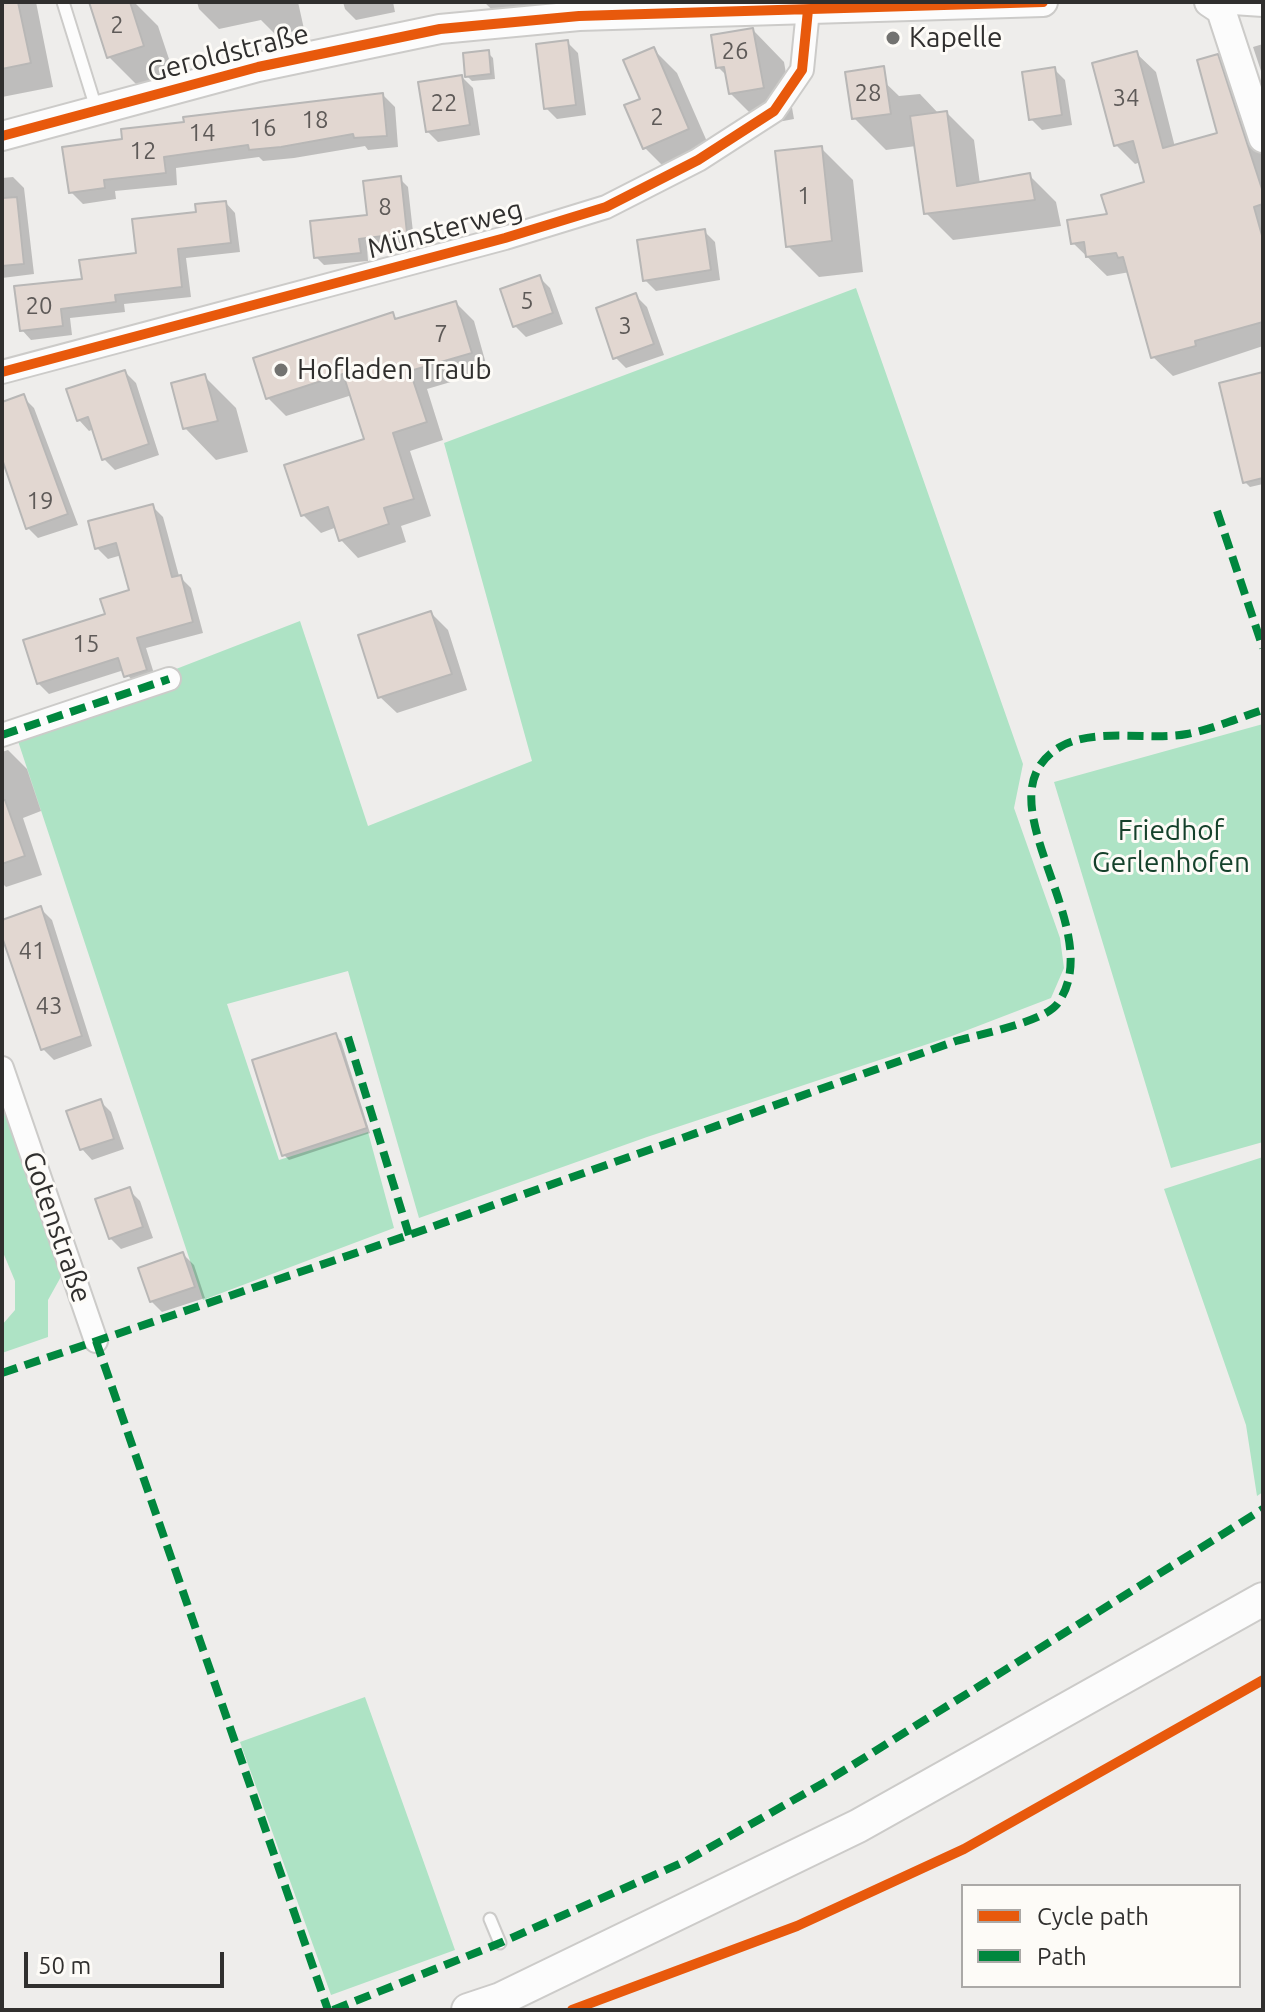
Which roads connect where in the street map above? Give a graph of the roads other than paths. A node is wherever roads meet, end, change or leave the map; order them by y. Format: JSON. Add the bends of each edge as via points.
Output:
{"nodes":[{"id":1,"x":63,"y":2,"type":"edge"},
{"id":2,"x":1043,"y":2,"type":"edge"},
{"id":3,"x":1215,"y":3,"type":"edge"},
{"id":4,"x":1263,"y":5,"type":"edge"},
{"id":5,"x":808,"y":10,"type":"junction"},
{"id":6,"x":97,"y":111,"type":"junction"},
{"id":7,"x":2,"y":136,"type":"edge"},
{"id":8,"x":1263,"y":138,"type":"edge"},
{"id":9,"x":2,"y":372,"type":"edge"},
{"id":10,"x":169,"y":679,"type":"dead end"},
{"id":11,"x":2,"y":735,"type":"edge"},
{"id":12,"x":2,"y":1068,"type":"edge"},
{"id":13,"x":96,"y":1341,"type":"dead end"},
{"id":14,"x":1263,"y":1599,"type":"edge"},
{"id":15,"x":490,"y":1919,"type":"dead end"},
{"id":16,"x":500,"y":1943,"type":"dead end"},
{"id":17,"x":468,"y":2010,"type":"edge"}],
"edges":[{"from":1,"to":6,"type":"lane"},
{"from":2,"to":5,"type":"street","name":"Geroldstraße"},
{"from":3,"to":4,"type":"street"},
{"from":3,"to":8,"type":"street"},
{"from":5,"to":6,"type":"street","name":"Geroldstraße","via":[[579,16],[440,29],[258,67]]},
{"from":5,"to":9,"type":"street","name":"Münsterweg","via":[[802,70],[774,111],[698,160],[606,207]]},
{"from":6,"to":7,"type":"street","name":"Geroldstraße"},
{"from":10,"to":11,"type":"street"},
{"from":12,"to":13,"type":"street","name":"Gotenstraße"},
{"from":14,"to":17,"type":"main road","via":[[858,1826],[501,1999]]},
{"from":15,"to":16,"type":"lane"}]}
